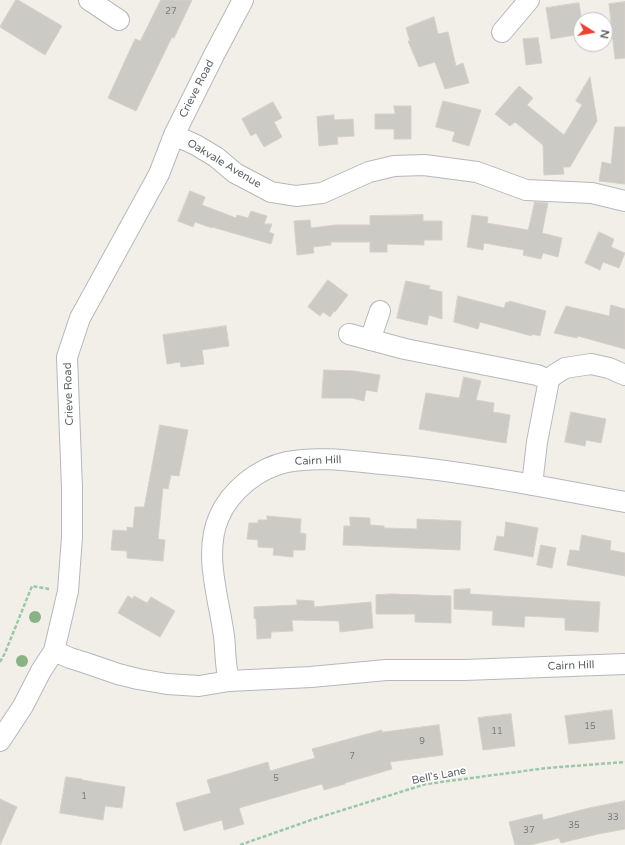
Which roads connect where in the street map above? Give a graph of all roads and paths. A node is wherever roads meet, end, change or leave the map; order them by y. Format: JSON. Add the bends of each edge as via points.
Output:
{"nodes":[{"id":1,"x":89,"y":0,"type":"edge"},
{"id":2,"x":243,"y":0,"type":"edge"},
{"id":3,"x":529,"y":0,"type":"edge"},
{"id":4,"x":119,"y":20,"type":"dead end"},
{"id":5,"x":502,"y":32,"type":"dead end"},
{"id":6,"x":174,"y":135,"type":"junction"},
{"id":7,"x":625,"y":201,"type":"edge"},
{"id":8,"x":380,"y":311,"type":"dead end"},
{"id":9,"x":349,"y":334,"type":"dead end"},
{"id":10,"x":370,"y":340,"type":"junction"},
{"id":11,"x":625,"y":374,"type":"edge"},
{"id":12,"x":549,"y":380,"type":"junction"},
{"id":13,"x":532,"y":485,"type":"junction"},
{"id":14,"x":625,"y":502,"type":"edge"},
{"id":15,"x":68,"y":591,"type":"junction"},
{"id":16,"x":54,"y":651,"type":"junction"},
{"id":17,"x":0,"y":662,"type":"edge"},
{"id":18,"x":625,"y":664,"type":"edge"},
{"id":19,"x":229,"y":681,"type":"junction"},
{"id":20,"x":0,"y":741,"type":"edge"},
{"id":21,"x":625,"y":762,"type":"edge"},
{"id":22,"x":240,"y":845,"type":"edge"}],
"edges":[{"from":1,"to":4,"type":"street"},
{"from":2,"to":6,"type":"street","name":"Crieve Road"},
{"from":3,"to":5,"type":"street"},
{"from":6,"to":7,"type":"street","name":"Oakvale Avenue","via":[[216,157],[235,174],[271,192],[296,196],[322,193],[369,172],[394,166],[424,165],[477,172],[526,190],[592,193]]},
{"from":6,"to":15,"type":"street","name":"Crieve Road","via":[[159,174],[80,318],[67,356],[72,488]]},
{"from":8,"to":10,"type":"street"},
{"from":9,"to":10,"type":"street"},
{"from":10,"to":12,"type":"street","via":[[537,375]]},
{"from":11,"to":12,"type":"street","via":[[591,364],[565,368]]},
{"from":12,"to":13,"type":"street"},
{"from":13,"to":14,"type":"street","name":"Cairn Hill"},
{"from":13,"to":19,"type":"street","name":"Cairn Hill","via":[[420,467],[343,460],[312,459],[285,462],[263,470],[245,482],[229,498],[218,518],[213,539],[212,562]]},
{"from":15,"to":16,"type":"street","name":"Crieve Road"},
{"from":15,"to":17,"type":"path","via":[[32,586]]},
{"from":16,"to":19,"type":"street","name":"Cairn Hill","via":[[118,674],[158,683],[199,686]]},
{"from":16,"to":20,"type":"street","name":"Crieve Road"},
{"from":18,"to":19,"type":"street","name":"Cairn Hill","via":[[386,670]]},
{"from":21,"to":22,"type":"path","name":"Bell's Lane","via":[[547,768],[426,784]]}]}
